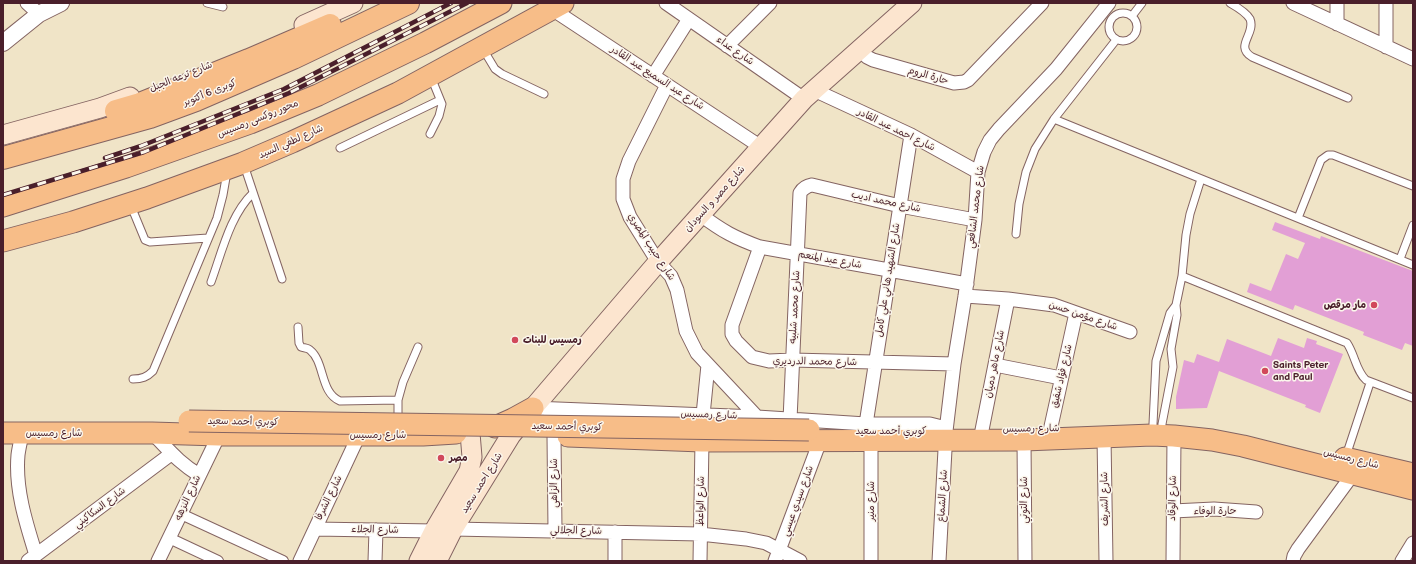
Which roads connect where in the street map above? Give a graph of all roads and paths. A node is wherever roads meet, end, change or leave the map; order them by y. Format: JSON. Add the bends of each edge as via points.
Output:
{"nodes":[{"id":1,"x":27,"y":3,"type":"edge"},
{"id":2,"x":61,"y":3,"type":"edge"},
{"id":3,"x":207,"y":3,"type":"edge"},
{"id":4,"x":354,"y":3,"type":"edge"},
{"id":5,"x":374,"y":3,"type":"edge"},
{"id":6,"x":408,"y":3,"type":"edge"},
{"id":7,"x":501,"y":3,"type":"edge"},
{"id":8,"x":666,"y":3,"type":"edge"},
{"id":9,"x":770,"y":3,"type":"edge"},
{"id":10,"x":1042,"y":3,"type":"edge"},
{"id":11,"x":1109,"y":3,"type":"edge"},
{"id":12,"x":1142,"y":3,"type":"edge"},
{"id":13,"x":1230,"y":3,"type":"edge"},
{"id":14,"x":1293,"y":3,"type":"edge"},
{"id":15,"x":1337,"y":3,"type":"edge"},
{"id":16,"x":1386,"y":3,"type":"edge"},
{"id":17,"x":908,"y":4,"type":"edge"},
{"id":18,"x":558,"y":6,"type":"edge"},
{"id":19,"x":223,"y":7,"type":"dead end"},
{"id":20,"x":39,"y":14,"type":"junction"},
{"id":21,"x":1132,"y":16,"type":"junction"},
{"id":22,"x":689,"y":19,"type":"junction"},
{"id":23,"x":1337,"y":24,"type":"junction"},
{"id":24,"x":1116,"y":40,"type":"junction"},
{"id":25,"x":3,"y":44,"type":"edge"},
{"id":26,"x":727,"y":46,"type":"junction"},
{"id":27,"x":482,"y":47,"type":"junction"},
{"id":28,"x":1386,"y":47,"type":"junction"},
{"id":29,"x":859,"y":49,"type":"junction"},
{"id":30,"x":1413,"y":59,"type":"edge"},
{"id":31,"x":431,"y":75,"type":"junction"},
{"id":32,"x":653,"y":76,"type":"junction"},
{"id":33,"x":667,"y":85,"type":"junction"},
{"id":34,"x":544,"y":94,"type":"dead end"},
{"id":35,"x":809,"y":95,"type":"junction"},
{"id":36,"x":1348,"y":98,"type":"dead end"},
{"id":37,"x":440,"y":100,"type":"junction"},
{"id":38,"x":1054,"y":119,"type":"junction"},
{"id":39,"x":430,"y":134,"type":"dead end"},
{"id":40,"x":3,"y":135,"type":"edge"},
{"id":41,"x":910,"y":136,"type":"junction"},
{"id":42,"x":3,"y":143,"type":"edge"},
{"id":43,"x":761,"y":147,"type":"junction"},
{"id":44,"x":340,"y":148,"type":"dead end"},
{"id":45,"x":3,"y":158,"type":"edge"},
{"id":46,"x":235,"y":166,"type":"junction"},
{"id":47,"x":978,"y":172,"type":"junction"},
{"id":48,"x":1201,"y":178,"type":"junction"},
{"id":49,"x":1413,"y":186,"type":"edge"},
{"id":50,"x":253,"y":193,"type":"junction"},
{"id":51,"x":800,"y":193,"type":"joint"},
{"id":52,"x":130,"y":204,"type":"junction"},
{"id":53,"x":3,"y":206,"type":"edge"},
{"id":54,"x":900,"y":206,"type":"junction"},
{"id":55,"x":701,"y":215,"type":"junction"},
{"id":56,"x":1298,"y":218,"type":"junction"},
{"id":57,"x":975,"y":220,"type":"junction"},
{"id":58,"x":1413,"y":225,"type":"edge"},
{"id":59,"x":1016,"y":234,"type":"dead end"},
{"id":60,"x":208,"y":238,"type":"junction"},
{"id":61,"x":3,"y":241,"type":"edge"},
{"id":62,"x":760,"y":247,"type":"junction"},
{"id":63,"x":798,"y":255,"type":"junction"},
{"id":64,"x":1400,"y":259,"type":"junction"},
{"id":65,"x":658,"y":262,"type":"junction"},
{"id":66,"x":1413,"y":265,"type":"edge"},
{"id":67,"x":890,"y":270,"type":"junction"},
{"id":68,"x":1182,"y":276,"type":"junction"},
{"id":69,"x":282,"y":280,"type":"dead end"},
{"id":70,"x":211,"y":282,"type":"dead end"},
{"id":71,"x":966,"y":290,"type":"junction"},
{"id":72,"x":1008,"y":298,"type":"junction"},
{"id":73,"x":1176,"y":306,"type":"junction"},
{"id":74,"x":1076,"y":314,"type":"junction"},
{"id":75,"x":298,"y":327,"type":"dead end"},
{"id":76,"x":1130,"y":332,"type":"dead end"},
{"id":77,"x":418,"y":347,"type":"dead end"},
{"id":78,"x":1157,"y":356,"type":"junction"},
{"id":79,"x":1171,"y":357,"type":"junction"},
{"id":80,"x":792,"y":360,"type":"junction"},
{"id":81,"x":875,"y":362,"type":"junction"},
{"id":82,"x":954,"y":364,"type":"junction"},
{"id":83,"x":708,"y":365,"type":"junction"},
{"id":84,"x":995,"y":365,"type":"junction"},
{"id":85,"x":1061,"y":378,"type":"junction"},
{"id":86,"x":133,"y":379,"type":"dead end"},
{"id":87,"x":1370,"y":383,"type":"junction"},
{"id":88,"x":1413,"y":398,"type":"edge"},
{"id":89,"x":398,"y":400,"type":"junction"},
{"id":90,"x":533,"y":408,"type":"junction"},
{"id":91,"x":703,"y":415,"type":"junction"},
{"id":92,"x":757,"y":417,"type":"junction"},
{"id":93,"x":3,"y":420,"type":"edge"},
{"id":94,"x":790,"y":420,"type":"junction"},
{"id":95,"x":189,"y":421,"type":"joint"},
{"id":96,"x":1163,"y":428,"type":"junction"},
{"id":97,"x":982,"y":430,"type":"junction"},
{"id":98,"x":868,"y":432,"type":"junction"},
{"id":99,"x":13,"y":433,"type":"edge"},
{"id":100,"x":152,"y":433,"type":"junction"},
{"id":101,"x":470,"y":433,"type":"junction"},
{"id":102,"x":1049,"y":434,"type":"junction"},
{"id":103,"x":219,"y":435,"type":"junction"},
{"id":104,"x":360,"y":435,"type":"junction"},
{"id":105,"x":398,"y":435,"type":"junction"},
{"id":106,"x":511,"y":435,"type":"junction"},
{"id":107,"x":946,"y":435,"type":"junction"},
{"id":108,"x":554,"y":436,"type":"junction"},
{"id":109,"x":814,"y":436,"type":"junction"},
{"id":110,"x":1104,"y":437,"type":"junction"},
{"id":111,"x":1024,"y":440,"type":"junction"},
{"id":112,"x":702,"y":441,"type":"junction"},
{"id":113,"x":171,"y":454,"type":"junction"},
{"id":114,"x":1349,"y":466,"type":"junction"},
{"id":115,"x":1413,"y":474,"type":"edge"},
{"id":116,"x":199,"y":475,"type":"junction"},
{"id":117,"x":1413,"y":489,"type":"edge"},
{"id":118,"x":1173,"y":511,"type":"junction"},
{"id":119,"x":1256,"y":512,"type":"dead end"},
{"id":120,"x":181,"y":514,"type":"junction"},
{"id":121,"x":315,"y":529,"type":"junction"},
{"id":122,"x":376,"y":530,"type":"junction"},
{"id":123,"x":555,"y":530,"type":"junction"},
{"id":124,"x":615,"y":532,"type":"junction"},
{"id":125,"x":445,"y":533,"type":"junction"},
{"id":126,"x":700,"y":534,"type":"junction"},
{"id":127,"x":169,"y":538,"type":"junction"},
{"id":128,"x":1413,"y":543,"type":"edge"},
{"id":129,"x":778,"y":555,"type":"edge"},
{"id":130,"x":32,"y":558,"type":"edge"},
{"id":131,"x":158,"y":561,"type":"edge"},
{"id":132,"x":218,"y":561,"type":"edge"},
{"id":133,"x":283,"y":561,"type":"edge"},
{"id":134,"x":300,"y":561,"type":"edge"},
{"id":135,"x":375,"y":561,"type":"edge"},
{"id":136,"x":419,"y":561,"type":"edge"},
{"id":137,"x":437,"y":561,"type":"edge"},
{"id":138,"x":447,"y":561,"type":"edge"},
{"id":139,"x":615,"y":561,"type":"edge"},
{"id":140,"x":700,"y":561,"type":"edge"},
{"id":141,"x":800,"y":561,"type":"edge"},
{"id":142,"x":871,"y":561,"type":"edge"},
{"id":143,"x":939,"y":561,"type":"edge"},
{"id":144,"x":1025,"y":561,"type":"edge"},
{"id":145,"x":1106,"y":561,"type":"edge"},
{"id":146,"x":1173,"y":561,"type":"edge"},
{"id":147,"x":1293,"y":561,"type":"edge"},
{"id":148,"x":1402,"y":561,"type":"edge"}],
"edges":[{"from":1,"to":20,"type":"street"},
{"from":2,"to":20,"type":"street"},
{"from":3,"to":19,"type":"lane"},
{"from":4,"to":40,"type":"main road","name":"شارع ترعه الجبل","via":[[189,75],[100,108]]},
{"from":5,"to":42,"type":"highway","name":"كوبرى 6 أكتوبر","via":[[263,54],[140,104],[56,130]]},
{"from":6,"to":45,"type":"highway","name":"كوبرى 6 أكتوبر","via":[[293,58],[196,100],[150,117]]},
{"from":7,"to":53,"type":"main road","name":"محور روكسى رمسيس","via":[[325,92],[183,148]]},
{"from":8,"to":22,"type":"street","name":"شارع عداء"},
{"from":9,"to":26,"type":"street"},
{"from":10,"to":29,"type":"street","name":"حارة الروم","via":[[964,82],[954,83],[873,60],[867,58]]},
{"from":11,"to":47,"type":"street","name":"شارع محمد الشافعي","via":[[1056,69],[990,140]]},
{"from":12,"to":21,"type":"lane"},
{"from":13,"to":36,"type":"lane","via":[[1246,13],[1250,19],[1250,31],[1244,45],[1247,54]]},
{"from":14,"to":23,"type":"street"},
{"from":15,"to":23,"type":"street"},
{"from":16,"to":28,"type":"street"},
{"from":17,"to":29,"type":"main road","name":"شارع مصر و السودان"},
{"from":18,"to":27,"type":"main road","name":"شارع لطفي السيد"},
{"from":18,"to":32,"type":"street","name":"شارع عبد السميع عبد القادر"},
{"from":20,"to":25,"type":"street"},
{"from":21,"to":24,"type":"lane","via":[[1138,27],[1135,35],[1129,40]]},
{"from":21,"to":24,"type":"lane","via":[[1120,13],[1112,17],[1109,29]]},
{"from":22,"to":26,"type":"street","name":"شارع عداء"},
{"from":22,"to":32,"type":"street"},
{"from":23,"to":28,"type":"street"},
{"from":24,"to":38,"type":"lane"},
{"from":26,"to":35,"type":"street","name":"شارع عداء"},
{"from":27,"to":31,"type":"main road","name":"شارع لطفي السيد"},
{"from":27,"to":34,"type":"lane","via":[[495,69]]},
{"from":28,"to":30,"type":"street"},
{"from":29,"to":35,"type":"main road","name":"شارع مصر و السودان"},
{"from":31,"to":37,"type":"lane"},
{"from":31,"to":46,"type":"main road","name":"شارع لطفي السيد","via":[[292,142]]},
{"from":32,"to":33,"type":"street","name":"شارع عبد السميع عبد القادر"},
{"from":33,"to":43,"type":"street","name":"شارع عبد السميع عبد القادر"},
{"from":33,"to":65,"type":"street","name":"شارع حبيب المصري","via":[[629,161],[623,180],[623,199],[630,217]]},
{"from":35,"to":41,"type":"street","name":"شارع احمد عبد القادر"},
{"from":35,"to":43,"type":"main road","name":"شارع مصر و السودان"},
{"from":37,"to":39,"type":"lane","via":[[441,111]]},
{"from":37,"to":44,"type":"lane"},
{"from":38,"to":48,"type":"lane"},
{"from":38,"to":59,"type":"lane","via":[[1035,149],[1026,172]]},
{"from":41,"to":47,"type":"street","name":"شارع احمد عبد القادر"},
{"from":41,"to":54,"type":"street","name":"شارع الشهيد هاني علي كامل"},
{"from":43,"to":55,"type":"main road","name":"شارع مصر و السودان"},
{"from":46,"to":50,"type":"lane"},
{"from":46,"to":52,"type":"main road","name":"شارع لطفي السيد"},
{"from":46,"to":60,"type":"lane"},
{"from":47,"to":57,"type":"street","name":"شارع محمد الشافعي"},
{"from":48,"to":56,"type":"lane"},
{"from":48,"to":68,"type":"lane","via":[[1188,221]]},
{"from":49,"to":56,"type":"lane","via":[[1328,155],[1321,160]]},
{"from":50,"to":69,"type":"lane"},
{"from":50,"to":70,"type":"lane","via":[[236,214]]},
{"from":51,"to":54,"type":"street","name":"شارع محمد اديب","via":[[812,185]]},
{"from":51,"to":63,"type":"street","name":"شارع محمد شلبيه"},
{"from":52,"to":60,"type":"lane","via":[[145,240],[150,242]]},
{"from":52,"to":61,"type":"main road","name":"شارع لطفي السيد"},
{"from":54,"to":57,"type":"street","name":"شارع محمد اديب"},
{"from":54,"to":67,"type":"street","name":"شارع الشهيد هاني علي كامل"},
{"from":55,"to":62,"type":"street","name":"شارع عبد المنعم","via":[[721,230]]},
{"from":55,"to":65,"type":"main road","name":"شارع مصر و السودان"},
{"from":56,"to":64,"type":"lane"},
{"from":57,"to":71,"type":"street","name":"شارع محمد الشافعي"},
{"from":58,"to":64,"type":"lane"},
{"from":60,"to":86,"type":"lane","via":[[153,370],[148,376]]},
{"from":62,"to":63,"type":"street","name":"شارع عبد المنعم"},
{"from":62,"to":80,"type":"street","name":"شارع محمد الدرديري","via":[[734,317],[732,334],[752,357],[769,361]]},
{"from":63,"to":67,"type":"street","name":"شارع عبد المنعم"},
{"from":63,"to":80,"type":"street","name":"شارع محمد شلبيه"},
{"from":64,"to":66,"type":"lane"},
{"from":65,"to":83,"type":"street","name":"شارع حبيب المصري","via":[[671,276],[678,290],[689,339]]},
{"from":65,"to":90,"type":"main road","name":"شارع مصر و السودان"},
{"from":67,"to":71,"type":"street","name":"شارع عبد المنعم"},
{"from":67,"to":81,"type":"street","name":"شارع الشهيد هاني علي كامل"},
{"from":68,"to":73,"type":"lane"},
{"from":68,"to":87,"type":"lane","via":[[1347,343],[1362,377]]},
{"from":71,"to":72,"type":"street","name":"شارع مؤمن حسن"},
{"from":71,"to":82,"type":"street","name":"شارع محمد الشافعي"},
{"from":72,"to":74,"type":"street","name":"شارع مؤمن حسن","via":[[1054,305]]},
{"from":72,"to":84,"type":"street","name":"شارع ماهر دميان"},
{"from":73,"to":78,"type":"lane","via":[[1170,313]]},
{"from":73,"to":79,"type":"lane"},
{"from":74,"to":76,"type":"street","name":"شارع مؤمن حسن"},
{"from":74,"to":85,"type":"street","name":"شارع فؤاد شفيق"},
{"from":75,"to":89,"type":"lane","via":[[298,342],[315,356],[328,390],[336,399]]},
{"from":77,"to":89,"type":"lane"},
{"from":78,"to":79,"type":"lane","via":[[1166,353]]},
{"from":78,"to":96,"type":"lane","via":[[1155,366]]},
{"from":79,"to":96,"type":"lane","via":[[1173,367]]},
{"from":80,"to":81,"type":"street","name":"شارع محمد الدرديري"},
{"from":80,"to":94,"type":"street","name":"شارع محمد شلبيه"},
{"from":81,"to":82,"type":"street","name":"شارع محمد الدرديري"},
{"from":81,"to":98,"type":"street","name":"شارع الشهيد هاني علي كامل"},
{"from":82,"to":107,"type":"street","name":"شارع محمد الشافعي"},
{"from":83,"to":91,"type":"street"},
{"from":83,"to":92,"type":"street","name":"شارع حبيب المصري"},
{"from":84,"to":85,"type":"street"},
{"from":84,"to":97,"type":"street","name":"شارع ماهر دميان"},
{"from":85,"to":102,"type":"street","name":"شارع فؤاد شفيق"},
{"from":87,"to":88,"type":"lane"},
{"from":87,"to":114,"type":"lane"},
{"from":89,"to":105,"type":"lane"},
{"from":90,"to":91,"type":"street","name":"شارع رمسيس"},
{"from":90,"to":101,"type":"main road","name":"شارع رمسيس","via":[[503,424]]},
{"from":90,"to":106,"type":"main road","name":"شارع احمد سعيد"},
{"from":91,"to":92,"type":"street","name":"شارع رمسيس"},
{"from":92,"to":94,"type":"street","name":"شارع رمسيس"},
{"from":93,"to":95,"type":"main road","name":"شارع رمسيس"},
{"from":94,"to":98,"type":"street","name":"شارع رمسيس"},
{"from":95,"to":109,"type":"main road","name":"كوبري أحمد سعيد","bridge":true},
{"from":96,"to":102,"type":"main road","name":"شارع رمسيس"},
{"from":96,"to":110,"type":"main road","name":"شارع رمسيس"},
{"from":96,"to":114,"type":"main road","name":"شارع رمسيس"},
{"from":96,"to":118,"type":"street","name":"شارع الوقاد"},
{"from":97,"to":102,"type":"main road","name":"شارع رمسيس"},
{"from":97,"to":107,"type":"main road","name":"شارع رمسيس"},
{"from":98,"to":107,"type":"main road","name":"شارع رمسيس"},
{"from":98,"to":109,"type":"main road","name":"شارع رمسيس"},
{"from":98,"to":142,"type":"street","name":"شارع منير"},
{"from":99,"to":100,"type":"main road","name":"شارع رمسيس"},
{"from":99,"to":130,"type":"street"},
{"from":100,"to":103,"type":"main road","name":"شارع رمسيس"},
{"from":100,"to":113,"type":"street"},
{"from":101,"to":105,"type":"main road","name":"شارع رمسيس"},
{"from":101,"to":125,"type":"main road","name":"شارع احمد سعيد","via":[[472,457]]},
{"from":102,"to":110,"type":"main road","name":"شارع رمسيس"},
{"from":102,"to":111,"type":"main road","name":"شارع رمسيس"},
{"from":103,"to":104,"type":"main road","name":"شارع رمسيس"},
{"from":103,"to":116,"type":"street","name":"شارع النزهه"},
{"from":104,"to":105,"type":"main road","name":"شارع رمسيس"},
{"from":104,"to":121,"type":"street","name":"شارع الشرفا"},
{"from":106,"to":108,"type":"main road","name":"شارع رمسيس"},
{"from":106,"to":125,"type":"main road","name":"شارع احمد سعيد"},
{"from":107,"to":109,"type":"main road","name":"كوبري أحمد سعيد"},
{"from":107,"to":111,"type":"main road","name":"شارع رمسيس"},
{"from":107,"to":143,"type":"street","name":"شارع الشماع"},
{"from":108,"to":112,"type":"main road","name":"شارع رمسيس"},
{"from":108,"to":123,"type":"street","name":"شارع الزاهي"},
{"from":109,"to":112,"type":"main road","name":"شارع رمسيس"},
{"from":109,"to":129,"type":"street","name":"شارع سيدي عيسي"},
{"from":110,"to":145,"type":"street","name":"شارع الشريف"},
{"from":111,"to":144,"type":"street","name":"شارع التوني"},
{"from":112,"to":126,"type":"street","name":"شارع الواعظ"},
{"from":113,"to":116,"type":"street"},
{"from":113,"to":130,"type":"street","name":"شارع السكاكيني"},
{"from":114,"to":115,"type":"main road","name":"شارع رمسيس"},
{"from":114,"to":117,"type":"main road","name":"شارع رمسيس"},
{"from":114,"to":147,"type":"street"},
{"from":116,"to":120,"type":"street","name":"شارع النزهه"},
{"from":118,"to":119,"type":"street","name":"حارة الوفاء","via":[[1214,509]]},
{"from":118,"to":146,"type":"street","name":"شارع الوقاد"},
{"from":120,"to":127,"type":"street","name":"شارع النزهه"},
{"from":120,"to":133,"type":"street"},
{"from":121,"to":122,"type":"street","name":"شارع الجلاء"},
{"from":121,"to":134,"type":"street","name":"شارع الشرفا"},
{"from":122,"to":125,"type":"street","name":"شارع الجلاء"},
{"from":122,"to":135,"type":"street"},
{"from":123,"to":124,"type":"street","name":"شارع الجلالي"},
{"from":123,"to":125,"type":"street","name":"شارع الجلالي"},
{"from":124,"to":126,"type":"street","name":"شارع الجلالي"},
{"from":124,"to":139,"type":"street"},
{"from":125,"to":136,"type":"main road","name":"شارع احمد سعيد"},
{"from":125,"to":137,"type":"main road","name":"شارع احمد سعيد"},
{"from":125,"to":138,"type":"street"},
{"from":126,"to":129,"type":"street","name":"شارع الجلالي","via":[[766,543]]},
{"from":126,"to":140,"type":"street","name":"شارع الواعظ"},
{"from":127,"to":131,"type":"street","name":"شارع النزهه"},
{"from":127,"to":132,"type":"street"},
{"from":128,"to":148,"type":"street"},
{"from":129,"to":141,"type":"street","name":"شارع الجلالي"}]}
